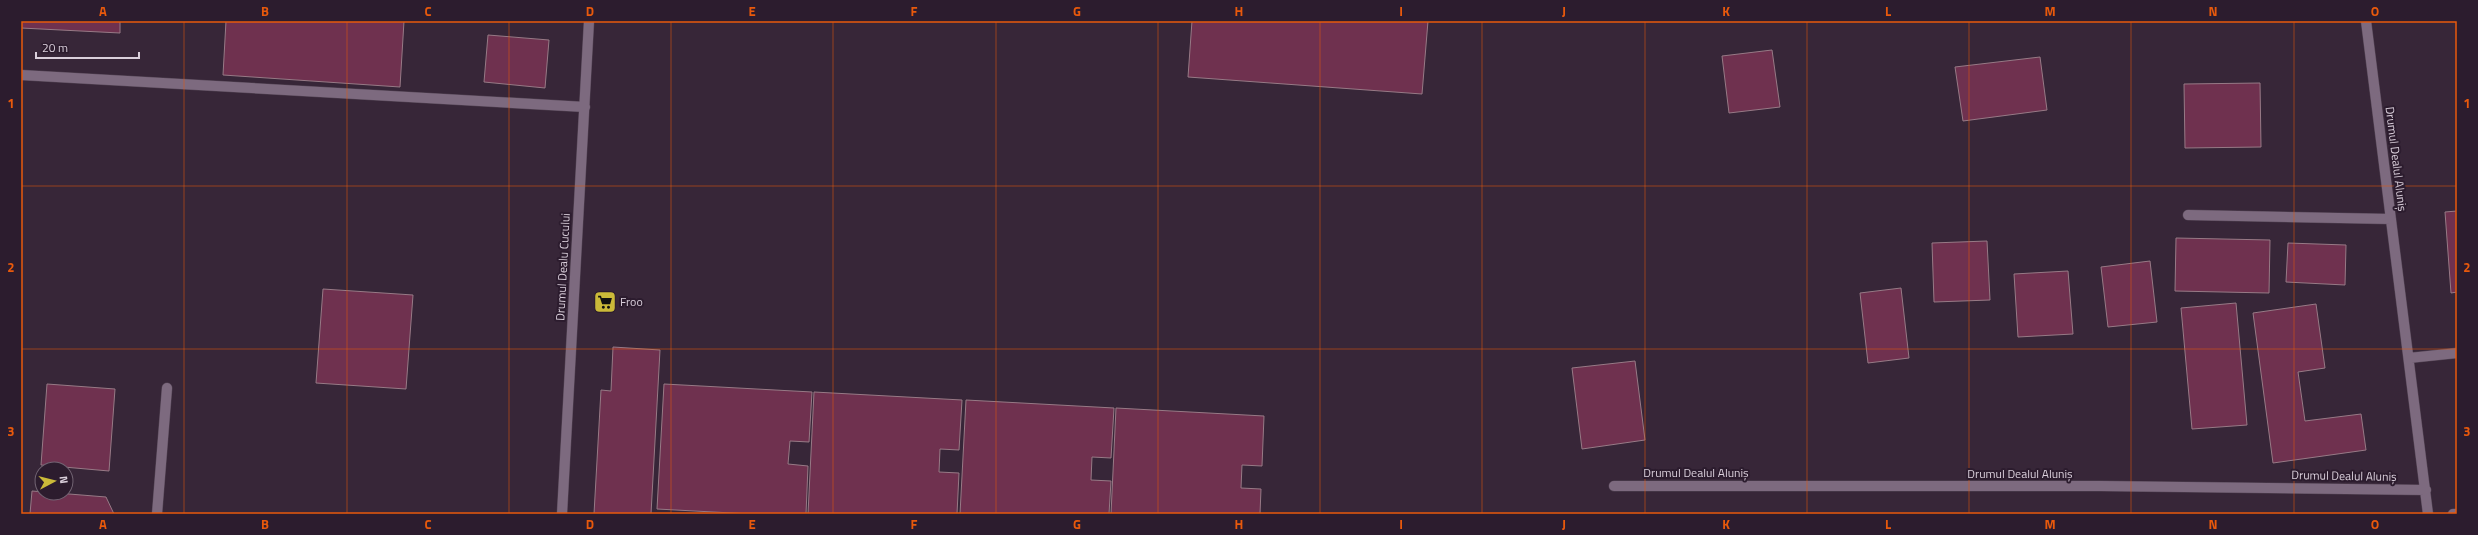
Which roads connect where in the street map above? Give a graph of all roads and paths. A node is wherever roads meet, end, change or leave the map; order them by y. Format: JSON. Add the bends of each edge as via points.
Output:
{"nodes":[{"id":1,"x":589,"y":21,"type":"edge"},
{"id":2,"x":2366,"y":21,"type":"edge"},
{"id":3,"x":21,"y":75,"type":"edge"},
{"id":4,"x":585,"y":107,"type":"junction"},
{"id":5,"x":2188,"y":215,"type":"dead end"},
{"id":6,"x":2391,"y":219,"type":"junction"},
{"id":7,"x":2457,"y":353,"type":"edge"},
{"id":8,"x":2409,"y":358,"type":"junction"},
{"id":9,"x":167,"y":388,"type":"dead end"},
{"id":10,"x":1614,"y":486,"type":"dead end"},
{"id":11,"x":2426,"y":490,"type":"junction"},
{"id":12,"x":157,"y":514,"type":"edge"},
{"id":13,"x":562,"y":514,"type":"edge"},
{"id":14,"x":2428,"y":514,"type":"edge"},
{"id":15,"x":2453,"y":514,"type":"edge"},
{"id":16,"x":2457,"y":514,"type":"edge"}],
"edges":[{"from":1,"to":4,"type":"street","name":"Drumul Dealu Cucului"},
{"from":2,"to":6,"type":"street","name":"Drumul Dealul Aluniș"},
{"from":3,"to":4,"type":"street"},
{"from":4,"to":13,"type":"street","name":"Drumul Dealu Cucului"},
{"from":5,"to":6,"type":"street"},
{"from":6,"to":8,"type":"street","name":"Drumul Dealul Aluniș"},
{"from":7,"to":8,"type":"street"},
{"from":8,"to":11,"type":"street","name":"Drumul Dealul Aluniș"},
{"from":9,"to":12,"type":"street"},
{"from":10,"to":11,"type":"street","name":"Drumul Dealul Aluniș","via":[[2100,486]]},
{"from":11,"to":14,"type":"street","name":"Drumul Dealul Aluniș"},
{"from":15,"to":16,"type":"street"}]}
